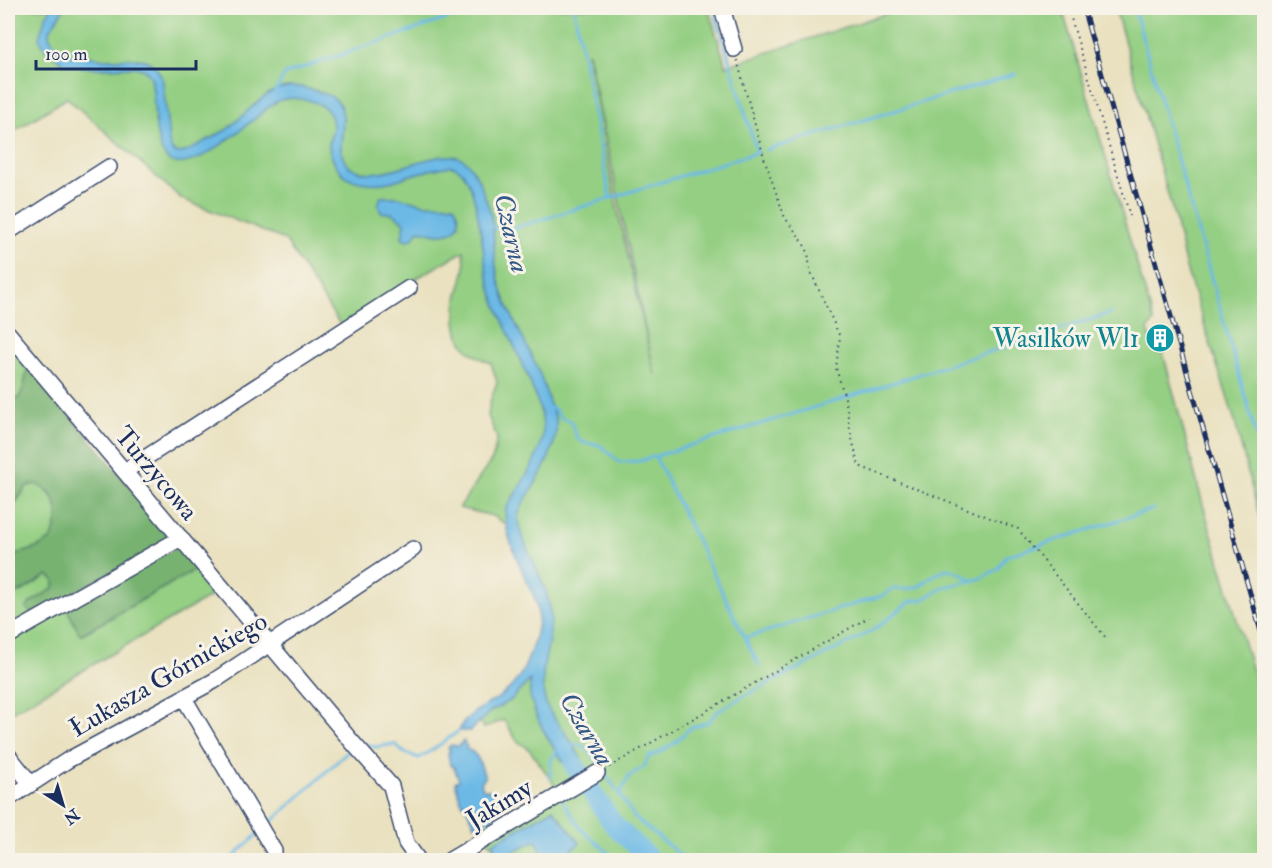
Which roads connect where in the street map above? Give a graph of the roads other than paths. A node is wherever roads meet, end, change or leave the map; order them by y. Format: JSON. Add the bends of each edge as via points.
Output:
{"nodes":[{"id":1,"x":722,"y":8,"type":"edge"},
{"id":2,"x":734,"y":49,"type":"road end"},
{"id":3,"x":109,"y":167,"type":"dead end"},
{"id":4,"x":8,"y":232,"type":"edge"},
{"id":5,"x":410,"y":288,"type":"dead end"},
{"id":6,"x":8,"y":333,"type":"edge"},
{"id":7,"x":125,"y":471,"type":"junction"},
{"id":8,"x":181,"y":538,"type":"junction"},
{"id":9,"x":412,"y":549,"type":"dead end"},
{"id":10,"x":8,"y":636,"type":"edge"},
{"id":11,"x":270,"y":644,"type":"junction"},
{"id":12,"x":184,"y":698,"type":"junction"},
{"id":13,"x":8,"y":755,"type":"edge"},
{"id":14,"x":597,"y":773,"type":"road end"},
{"id":15,"x":32,"y":784,"type":"junction"},
{"id":16,"x":8,"y":800,"type":"edge"},
{"id":17,"x":274,"y":851,"type":"dead end"},
{"id":18,"x":418,"y":861,"type":"edge"},
{"id":19,"x":450,"y":861,"type":"edge"}],
"edges":[{"from":1,"to":2,"type":"street"},
{"from":3,"to":4,"type":"street"},
{"from":5,"to":7,"type":"street"},
{"from":6,"to":7,"type":"street","name":"Turzycowa"},
{"from":7,"to":8,"type":"street","name":"Turzycowa"},
{"from":8,"to":10,"type":"street"},
{"from":8,"to":11,"type":"street","name":"Turzycowa"},
{"from":9,"to":11,"type":"street","name":"Łukasza Górnickiego"},
{"from":11,"to":12,"type":"street","name":"Łukasza Górnickiego"},
{"from":11,"to":18,"type":"street","name":"Turzycowa","via":[[391,786],[406,843]]},
{"from":12,"to":15,"type":"street","name":"Łukasza Górnickiego","via":[[68,760]]},
{"from":12,"to":17,"type":"street"},
{"from":13,"to":15,"type":"street"},
{"from":14,"to":19,"type":"street","name":"Jakimy"},
{"from":15,"to":16,"type":"street","name":"Łukasza Górnickiego"}]}
